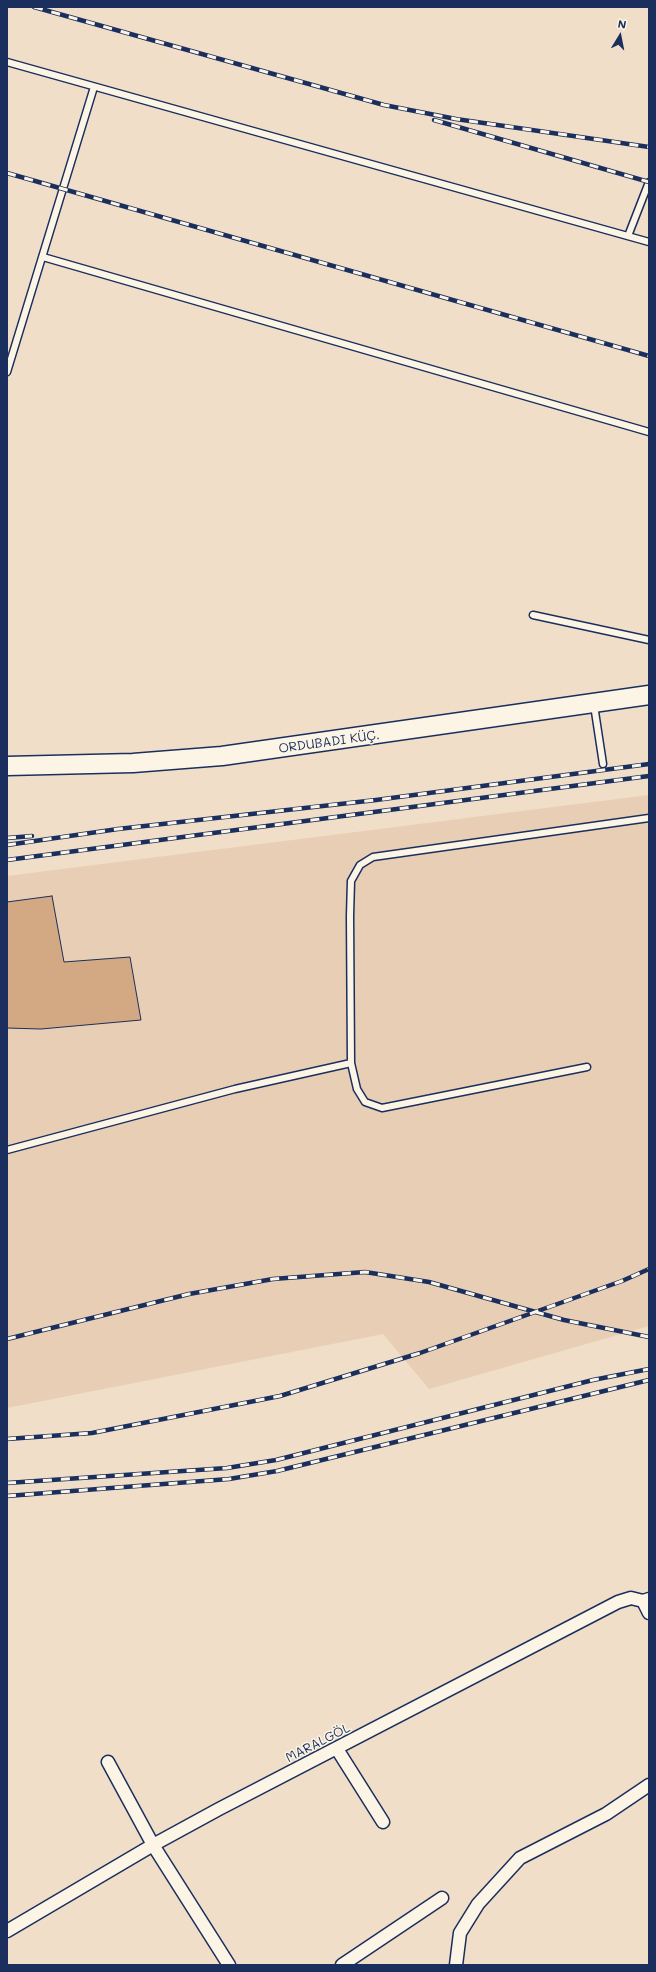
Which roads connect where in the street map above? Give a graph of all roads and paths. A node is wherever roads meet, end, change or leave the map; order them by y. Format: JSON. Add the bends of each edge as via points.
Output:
{"nodes":[{"id":1,"x":7,"y":62,"type":"edge"},
{"id":2,"x":94,"y":87,"type":"junction"},
{"id":3,"x":649,"y":182,"type":"edge"},
{"id":4,"x":628,"y":236,"type":"junction"},
{"id":5,"x":649,"y":242,"type":"edge"},
{"id":6,"x":43,"y":257,"type":"junction"},
{"id":7,"x":7,"y":372,"type":"edge"},
{"id":8,"x":649,"y":432,"type":"edge"},
{"id":9,"x":533,"y":615,"type":"dead end"},
{"id":10,"x":649,"y":640,"type":"edge"},
{"id":11,"x":649,"y":695,"type":"edge"},
{"id":12,"x":594,"y":703,"type":"junction"},
{"id":13,"x":603,"y":764,"type":"dead end"},
{"id":14,"x":7,"y":766,"type":"edge"},
{"id":15,"x":649,"y":818,"type":"edge"},
{"id":16,"x":351,"y":1063,"type":"junction"},
{"id":17,"x":587,"y":1067,"type":"dead end"},
{"id":18,"x":7,"y":1150,"type":"edge"},
{"id":19,"x":646,"y":1600,"type":"edge"},
{"id":20,"x":649,"y":1613,"type":"edge"},
{"id":21,"x":336,"y":1749,"type":"junction"},
{"id":22,"x":108,"y":1762,"type":"dead end"},
{"id":23,"x":649,"y":1785,"type":"edge"},
{"id":24,"x":382,"y":1822,"type":"dead end"},
{"id":25,"x":153,"y":1845,"type":"junction"},
{"id":26,"x":442,"y":1898,"type":"dead end"},
{"id":27,"x":7,"y":1931,"type":"edge"},
{"id":28,"x":228,"y":1965,"type":"edge"},
{"id":29,"x":342,"y":1965,"type":"edge"},
{"id":30,"x":456,"y":1965,"type":"edge"}],
"edges":[{"from":1,"to":2,"type":"lane"},
{"from":2,"to":4,"type":"lane"},
{"from":2,"to":6,"type":"lane"},
{"from":3,"to":4,"type":"lane"},
{"from":4,"to":5,"type":"lane"},
{"from":6,"to":7,"type":"lane"},
{"from":6,"to":8,"type":"lane"},
{"from":9,"to":10,"type":"lane"},
{"from":11,"to":12,"type":"main road","name":"ORDUBADI KÜÇ."},
{"from":12,"to":13,"type":"lane"},
{"from":12,"to":14,"type":"main road","name":"ORDUBADI KÜÇ.","via":[[222,756],[133,763]]},
{"from":15,"to":16,"type":"lane","via":[[373,857],[360,865],[352,882],[350,916]]},
{"from":16,"to":17,"type":"lane","via":[[357,1089],[365,1102],[382,1108]]},
{"from":16,"to":18,"type":"lane","via":[[235,1089]]},
{"from":19,"to":20,"type":"street"},
{"from":19,"to":21,"type":"street","name":"MARALGÖL","via":[[631,1598],[618,1602]]},
{"from":21,"to":24,"type":"street"},
{"from":21,"to":25,"type":"street","name":"MARALGÖL","via":[[219,1808]]},
{"from":22,"to":25,"type":"street"},
{"from":23,"to":30,"type":"street","via":[[606,1814],[520,1858],[474,1909],[460,1933]]},
{"from":25,"to":27,"type":"street","name":"MARALGÖL"},
{"from":25,"to":28,"type":"street"},
{"from":26,"to":29,"type":"street"}]}
